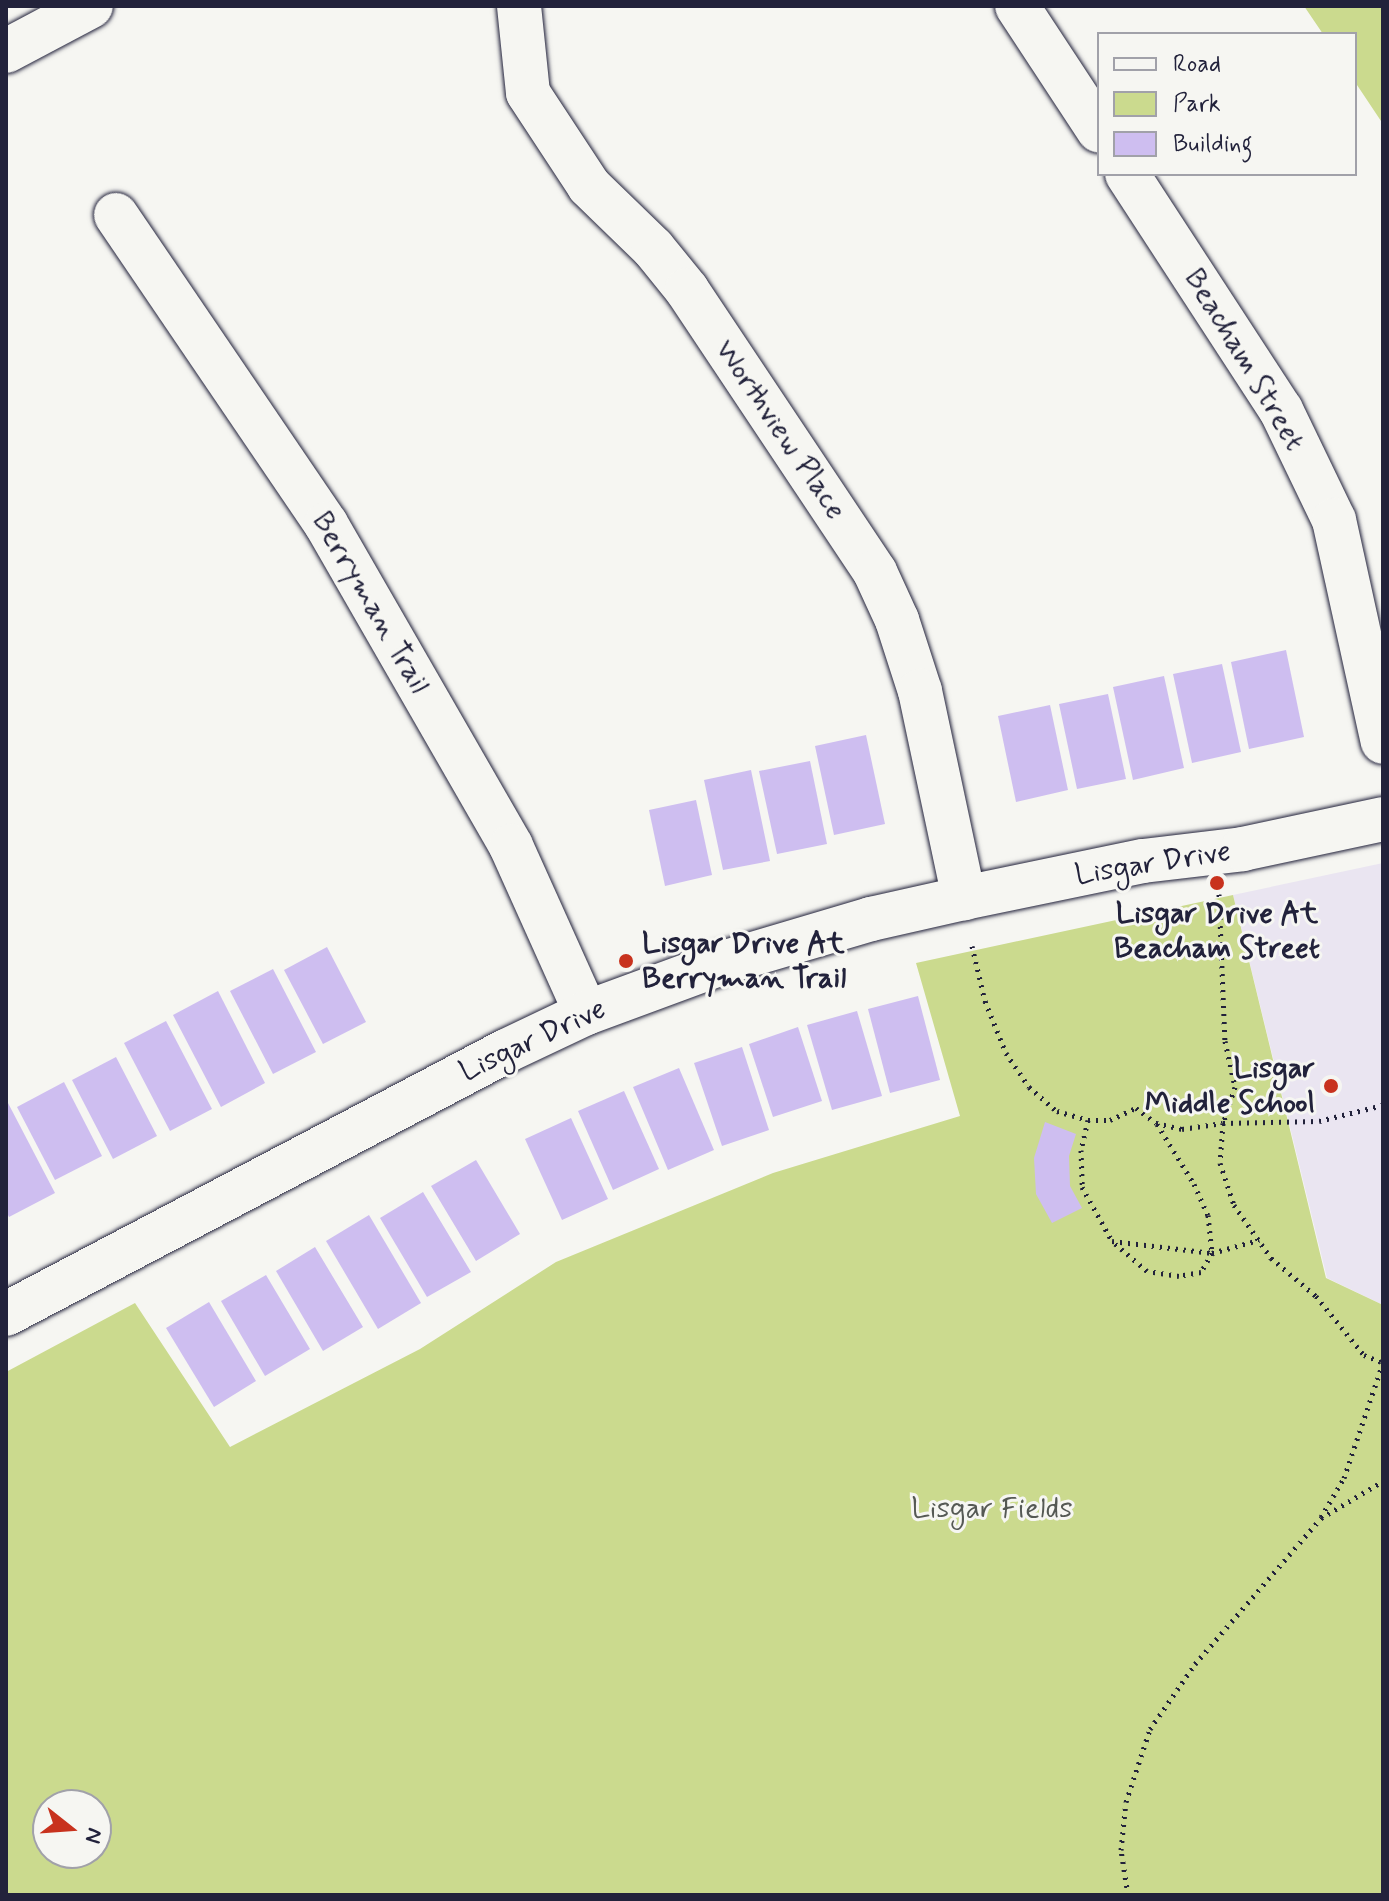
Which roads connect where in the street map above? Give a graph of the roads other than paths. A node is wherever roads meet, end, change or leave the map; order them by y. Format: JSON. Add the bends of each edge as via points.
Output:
{"nodes":[{"id":1,"x":91,"y":6,"type":"edge"},
{"id":2,"x":519,"y":6,"type":"edge"},
{"id":3,"x":1017,"y":6,"type":"edge"},
{"id":4,"x":6,"y":51,"type":"edge"},
{"id":5,"x":1097,"y":128,"type":"edge"},
{"id":6,"x":1128,"y":176,"type":"edge"},
{"id":7,"x":116,"y":215,"type":"dead end"},
{"id":8,"x":1383,"y":742,"type":"edge"},
{"id":9,"x":1383,"y":819,"type":"edge"},
{"id":10,"x":964,"y":898,"type":"junction"},
{"id":11,"x":586,"y":1013,"type":"junction"},
{"id":12,"x":6,"y":1314,"type":"edge"}],
"edges":[{"from":1,"to":4,"type":"street"},
{"from":2,"to":10,"type":"street","name":"Worthview Place","via":[[528,93],[589,186],[653,248],[687,290],[875,572],[920,691]]},
{"from":3,"to":5,"type":"street"},
{"from":6,"to":8,"type":"street","name":"Beacham Street","via":[[1281,410],[1334,520]]},
{"from":7,"to":11,"type":"street","name":"Berryman Trail","via":[[326,524],[511,846]]},
{"from":9,"to":10,"type":"street","name":"Lisgar Drive"},
{"from":10,"to":11,"type":"street","name":"Lisgar Drive","via":[[766,948]]},
{"from":11,"to":12,"type":"street","name":"Lisgar Drive","via":[[371,1120]]}]}
